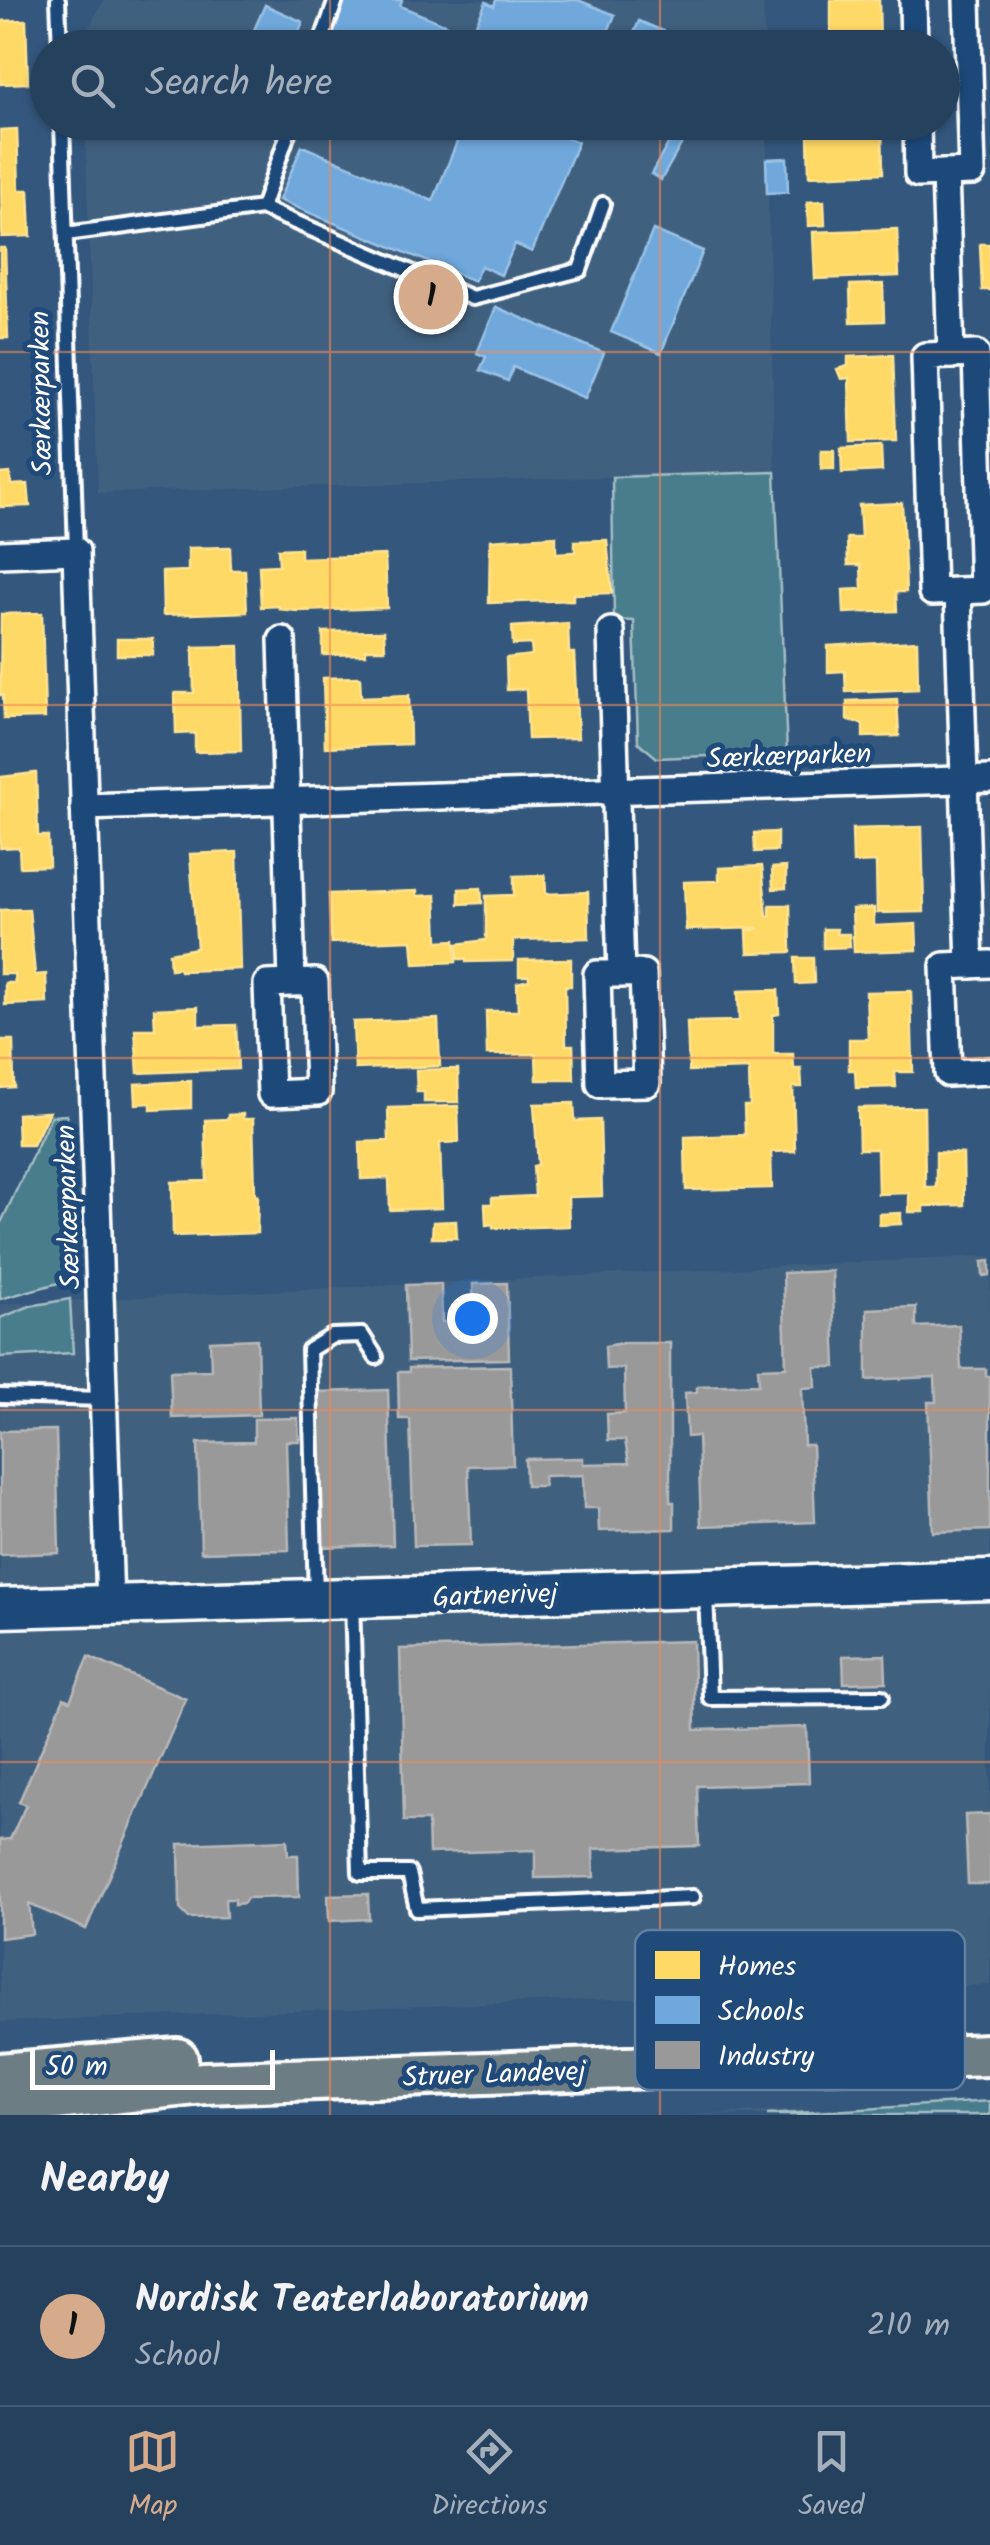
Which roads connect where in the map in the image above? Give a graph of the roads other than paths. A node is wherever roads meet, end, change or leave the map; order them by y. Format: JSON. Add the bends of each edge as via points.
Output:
{"nodes":[{"id":1,"x":58,"y":0,"type":"edge"},
{"id":2,"x":336,"y":0,"type":"edge"},
{"id":3,"x":913,"y":0,"type":"edge"},
{"id":4,"x":967,"y":0,"type":"edge"},
{"id":5,"x":59,"y":30,"type":"edge"},
{"id":6,"x":325,"y":30,"type":"edge"},
{"id":7,"x":914,"y":30,"type":"edge"},
{"id":8,"x":63,"y":140,"type":"edge"},
{"id":9,"x":286,"y":140,"type":"edge"},
{"id":10,"x":917,"y":140,"type":"edge"},
{"id":11,"x":945,"y":173,"type":"junction"},
{"id":12,"x":603,"y":204,"type":"dead end"},
{"id":13,"x":262,"y":208,"type":"junction"},
{"id":14,"x":66,"y":234,"type":"junction"},
{"id":15,"x":951,"y":355,"type":"junction"},
{"id":16,"x":76,"y":551,"type":"junction"},
{"id":17,"x":0,"y":554,"type":"edge"},
{"id":18,"x":958,"y":590,"type":"junction"},
{"id":19,"x":611,"y":631,"type":"dead end"},
{"id":20,"x":282,"y":640,"type":"dead end"},
{"id":21,"x":977,"y":779,"type":"edge"},
{"id":22,"x":616,"y":790,"type":"junction"},
{"id":23,"x":287,"y":801,"type":"junction"},
{"id":24,"x":84,"y":807,"type":"junction"},
{"id":25,"x":980,"y":964,"type":"edge"},
{"id":26,"x":621,"y":974,"type":"dead end"},
{"id":27,"x":292,"y":983,"type":"junction"},
{"id":28,"x":990,"y":1071,"type":"edge"},
{"id":29,"x":376,"y":1357,"type":"dead end"},
{"id":30,"x":0,"y":1396,"type":"edge"},
{"id":31,"x":103,"y":1399,"type":"junction"},
{"id":32,"x":990,"y":1580,"type":"edge"},
{"id":33,"x":706,"y":1588,"type":"junction"},
{"id":34,"x":334,"y":1598,"type":"junction"},
{"id":35,"x":110,"y":1604,"type":"junction"},
{"id":36,"x":0,"y":1608,"type":"edge"},
{"id":37,"x":882,"y":1698,"type":"dead end"},
{"id":38,"x":693,"y":1898,"type":"dead end"},
{"id":39,"x":990,"y":2029,"type":"edge"},
{"id":40,"x":965,"y":2030,"type":"edge"},
{"id":41,"x":635,"y":2042,"type":"edge"},
{"id":42,"x":990,"y":2055,"type":"edge"},
{"id":43,"x":965,"y":2056,"type":"edge"},
{"id":44,"x":635,"y":2068,"type":"edge"},
{"id":45,"x":0,"y":2074,"type":"edge"},
{"id":46,"x":0,"y":2105,"type":"edge"}],
"edges":[{"from":1,"to":5,"type":"lane"},
{"from":2,"to":6,"type":"lane"},
{"from":3,"to":7,"type":"street"},
{"from":4,"to":11,"type":"street","via":[[972,172]]},
{"from":8,"to":14,"type":"lane","name":"Særkærparken"},
{"from":9,"to":13,"type":"lane"},
{"from":10,"to":11,"type":"street","via":[[918,174]]},
{"from":11,"to":15,"type":"street"},
{"from":12,"to":13,"type":"lane","via":[[580,270],[472,298]]},
{"from":13,"to":14,"type":"lane"},
{"from":14,"to":16,"type":"lane","name":"Særkærparken"},
{"from":15,"to":18,"type":"street","via":[[976,354],[980,472],[983,590]]},
{"from":15,"to":18,"type":"street","via":[[925,356],[932,592]]},
{"from":16,"to":17,"type":"street"},
{"from":16,"to":24,"type":"street","name":"Særkærparken"},
{"from":18,"to":21,"type":"street"},
{"from":19,"to":22,"type":"street"},
{"from":20,"to":23,"type":"street"},
{"from":21,"to":22,"type":"street","name":"Særkærparken"},
{"from":21,"to":25,"type":"street"},
{"from":22,"to":23,"type":"street","name":"Særkærparken"},
{"from":22,"to":26,"type":"street"},
{"from":23,"to":24,"type":"street","name":"Særkærparken"},
{"from":23,"to":27,"type":"street"},
{"from":24,"to":31,"type":"street","name":"Særkærparken"},
{"from":25,"to":28,"type":"street","via":[[944,966],[948,1072]]},
{"from":27,"to":27,"type":"street","via":[[314,982],[318,1092],[271,1094],[267,984]]},
{"from":29,"to":34,"type":"lane","via":[[362,1336],[332,1336],[310,1350]]},
{"from":30,"to":31,"type":"lane"},
{"from":31,"to":35,"type":"street","name":"Særkærparken"},
{"from":32,"to":33,"type":"street","name":"Gartnerivej"},
{"from":33,"to":34,"type":"street","name":"Gartnerivej"},
{"from":33,"to":37,"type":"lane","via":[[710,1698]]},
{"from":34,"to":35,"type":"street","name":"Gartnerivej"},
{"from":34,"to":38,"type":"lane","via":[[360,1873],[409,1873],[417,1909]]},
{"from":35,"to":36,"type":"street","name":"Gartnerivej"},
{"from":39,"to":40,"type":"main road","name":"Struer Landevej"},
{"from":41,"to":45,"type":"main road","name":"Struer Landevej","via":[[204,2057]]},
{"from":42,"to":43,"type":"main road","name":"Struer Landevej"},
{"from":44,"to":46,"type":"main road","name":"Struer Landevej","via":[[204,2083]]}]}
